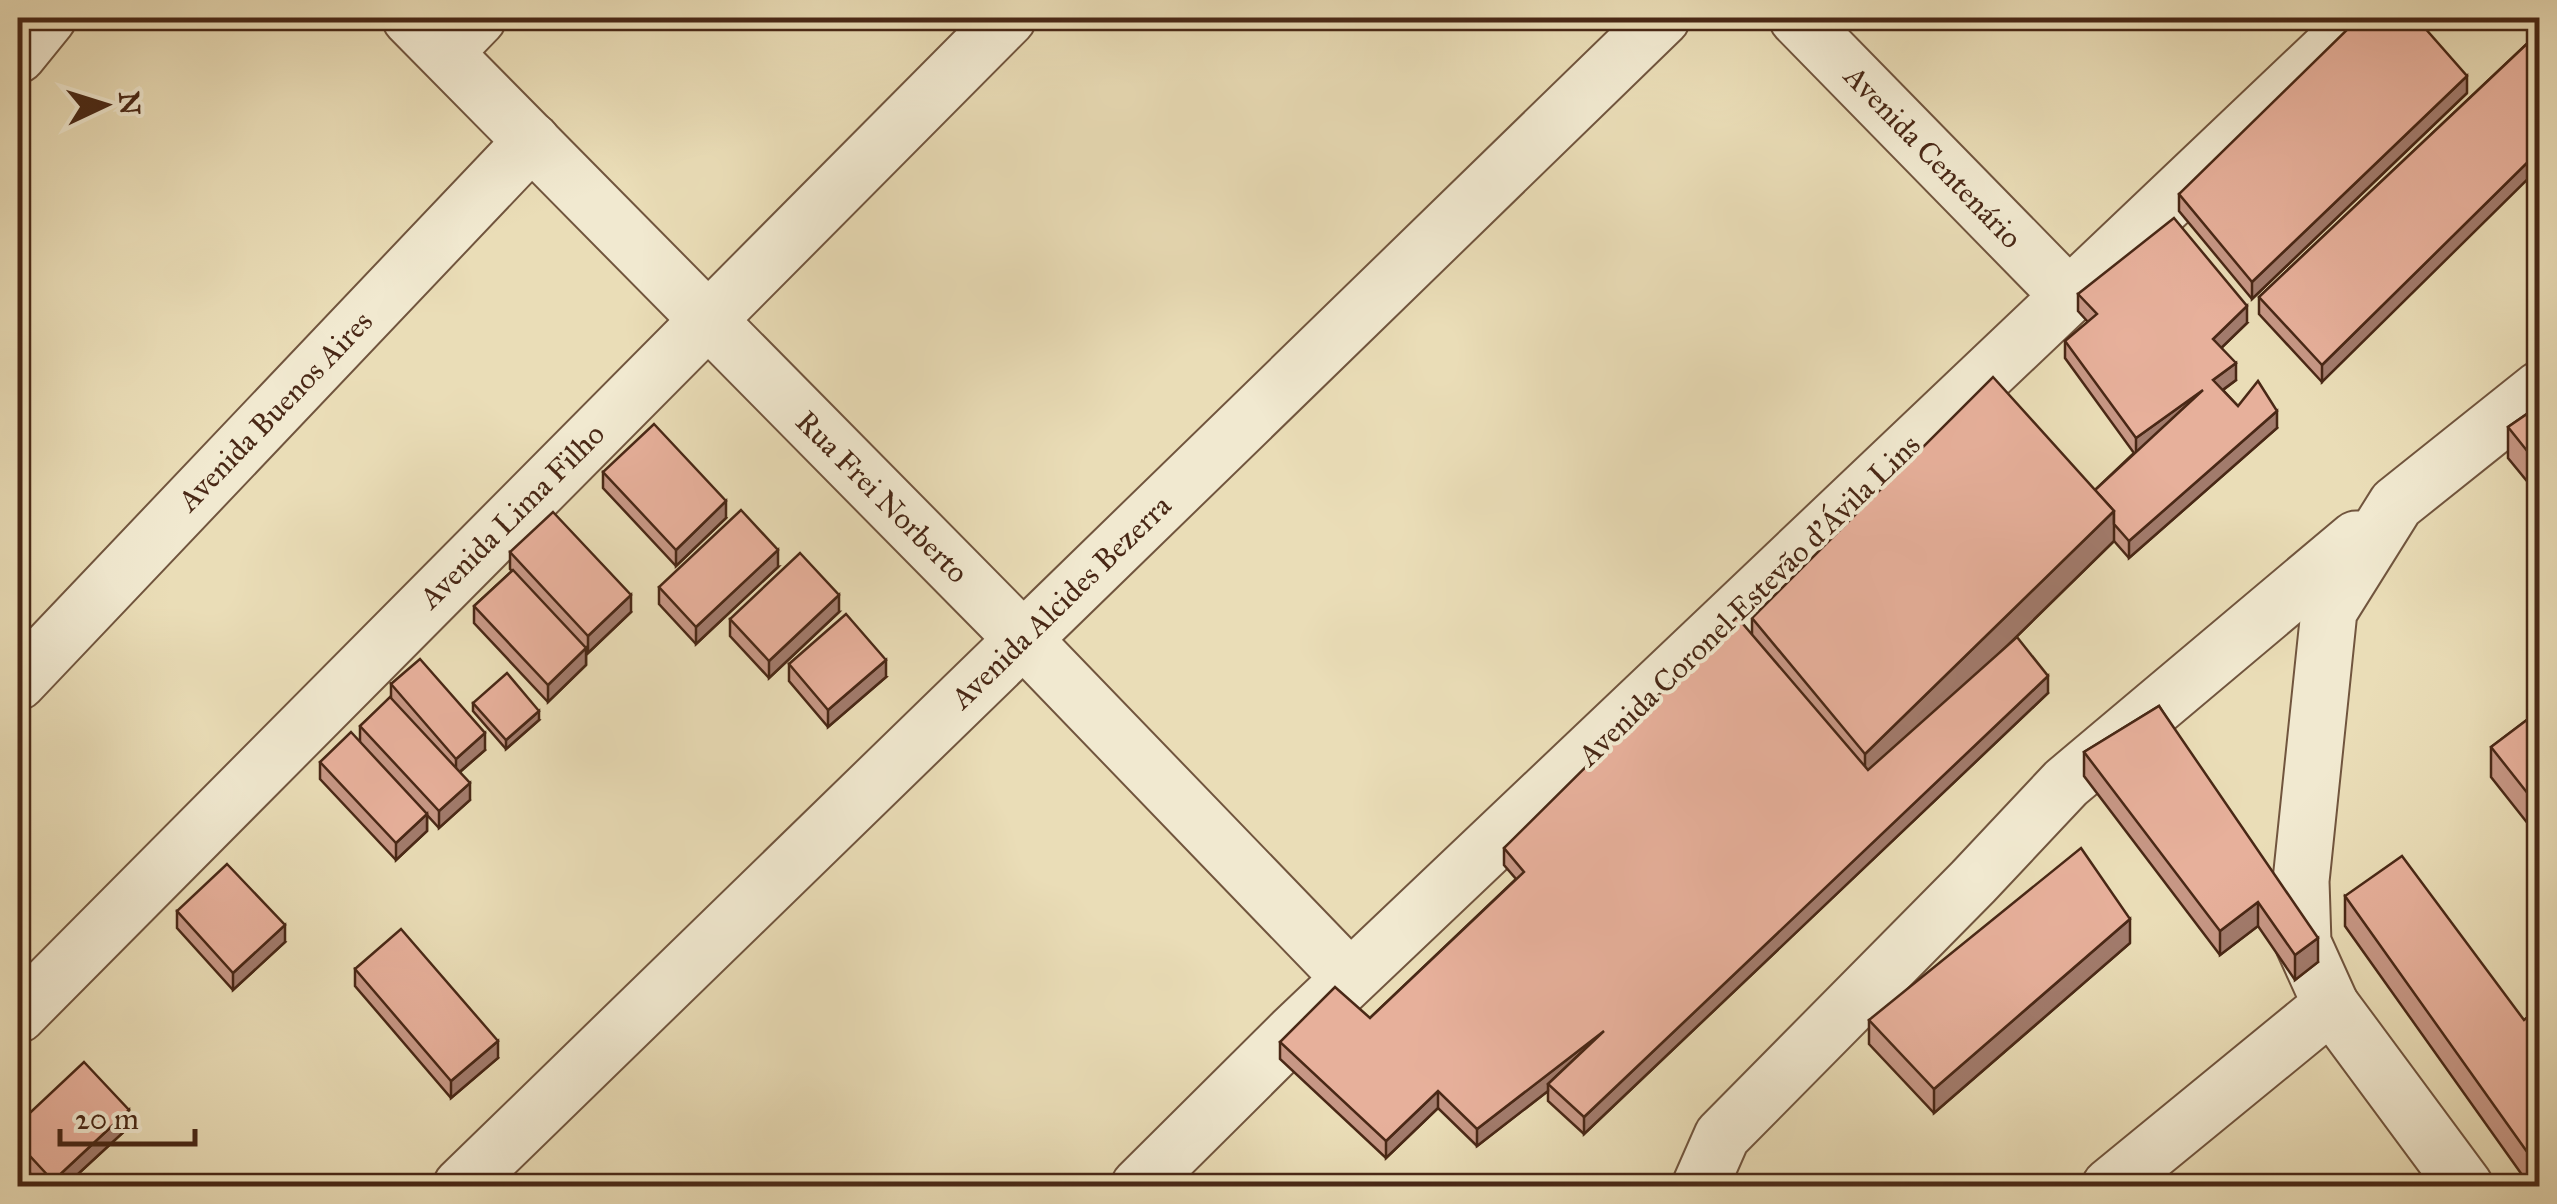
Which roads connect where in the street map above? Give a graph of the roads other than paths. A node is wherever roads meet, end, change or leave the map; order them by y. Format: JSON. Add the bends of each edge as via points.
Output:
{"nodes":[{"id":1,"x":48,"y":18,"type":"edge"},
{"id":2,"x":1008,"y":18,"type":"edge"},
{"id":3,"x":1662,"y":18,"type":"edge"},
{"id":4,"x":1797,"y":18,"type":"edge"},
{"id":5,"x":2362,"y":18,"type":"edge"},
{"id":6,"x":444,"y":29,"type":"edge"},
{"id":7,"x":18,"y":55,"type":"edge"},
{"id":8,"x":532,"y":141,"type":"junction"},
{"id":9,"x":2068,"y":296,"type":"junction"},
{"id":10,"x":706,"y":320,"type":"junction"},
{"id":11,"x":2540,"y":389,"type":"edge"},
{"id":12,"x":2396,"y":504,"type":"junction"},
{"id":13,"x":1024,"y":639,"type":"junction"},
{"id":14,"x":18,"y":682,"type":"edge"},
{"id":15,"x":1350,"y":978,"type":"junction"},
{"id":16,"x":2331,"y":1005,"type":"junction"},
{"id":17,"x":18,"y":1015,"type":"edge"},
{"id":18,"x":18,"y":1178,"type":"edge"},
{"id":19,"x":26,"y":1186,"type":"edge"},
{"id":20,"x":461,"y":1186,"type":"edge"},
{"id":21,"x":1139,"y":1186,"type":"edge"},
{"id":22,"x":1700,"y":1186,"type":"edge"},
{"id":23,"x":2110,"y":1186,"type":"edge"},
{"id":24,"x":2465,"y":1186,"type":"edge"}],
"edges":[{"from":1,"to":7,"type":"street"},
{"from":2,"to":10,"type":"street","name":"Avenida Lima Filho"},
{"from":3,"to":13,"type":"street","name":"Avenida Alcides Bezerra"},
{"from":4,"to":9,"type":"street","name":"Avenida Centenário"},
{"from":5,"to":9,"type":"street","name":"Avenida Coronel Estevão d'Ávila Lins"},
{"from":6,"to":8,"type":"street","name":"Rua Frei Norberto"},
{"from":8,"to":10,"type":"street","name":"Rua Frei Norberto"},
{"from":8,"to":14,"type":"street","name":"Avenida Buenos Aires"},
{"from":9,"to":15,"type":"street","name":"Avenida Coronel Estevão d'Ávila Lins"},
{"from":10,"to":13,"type":"street","name":"Rua Frei Norberto"},
{"from":10,"to":17,"type":"street","name":"Avenida Lima Filho"},
{"from":11,"to":12,"type":"street"},
{"from":12,"to":16,"type":"street","via":[[2329,611],[2301,881],[2303,943]]},
{"from":12,"to":22,"type":"street","via":[[2066,782],[1722,1136]]},
{"from":13,"to":15,"type":"street","name":"Rua Frei Norberto"},
{"from":13,"to":20,"type":"street","name":"Avenida Alcides Bezerra"},
{"from":15,"to":21,"type":"street","name":"Avenida Coronel Estevão d'Ávila Lins"},
{"from":16,"to":23,"type":"street"},
{"from":16,"to":24,"type":"street"},
{"from":18,"to":19,"type":"street"}]}
